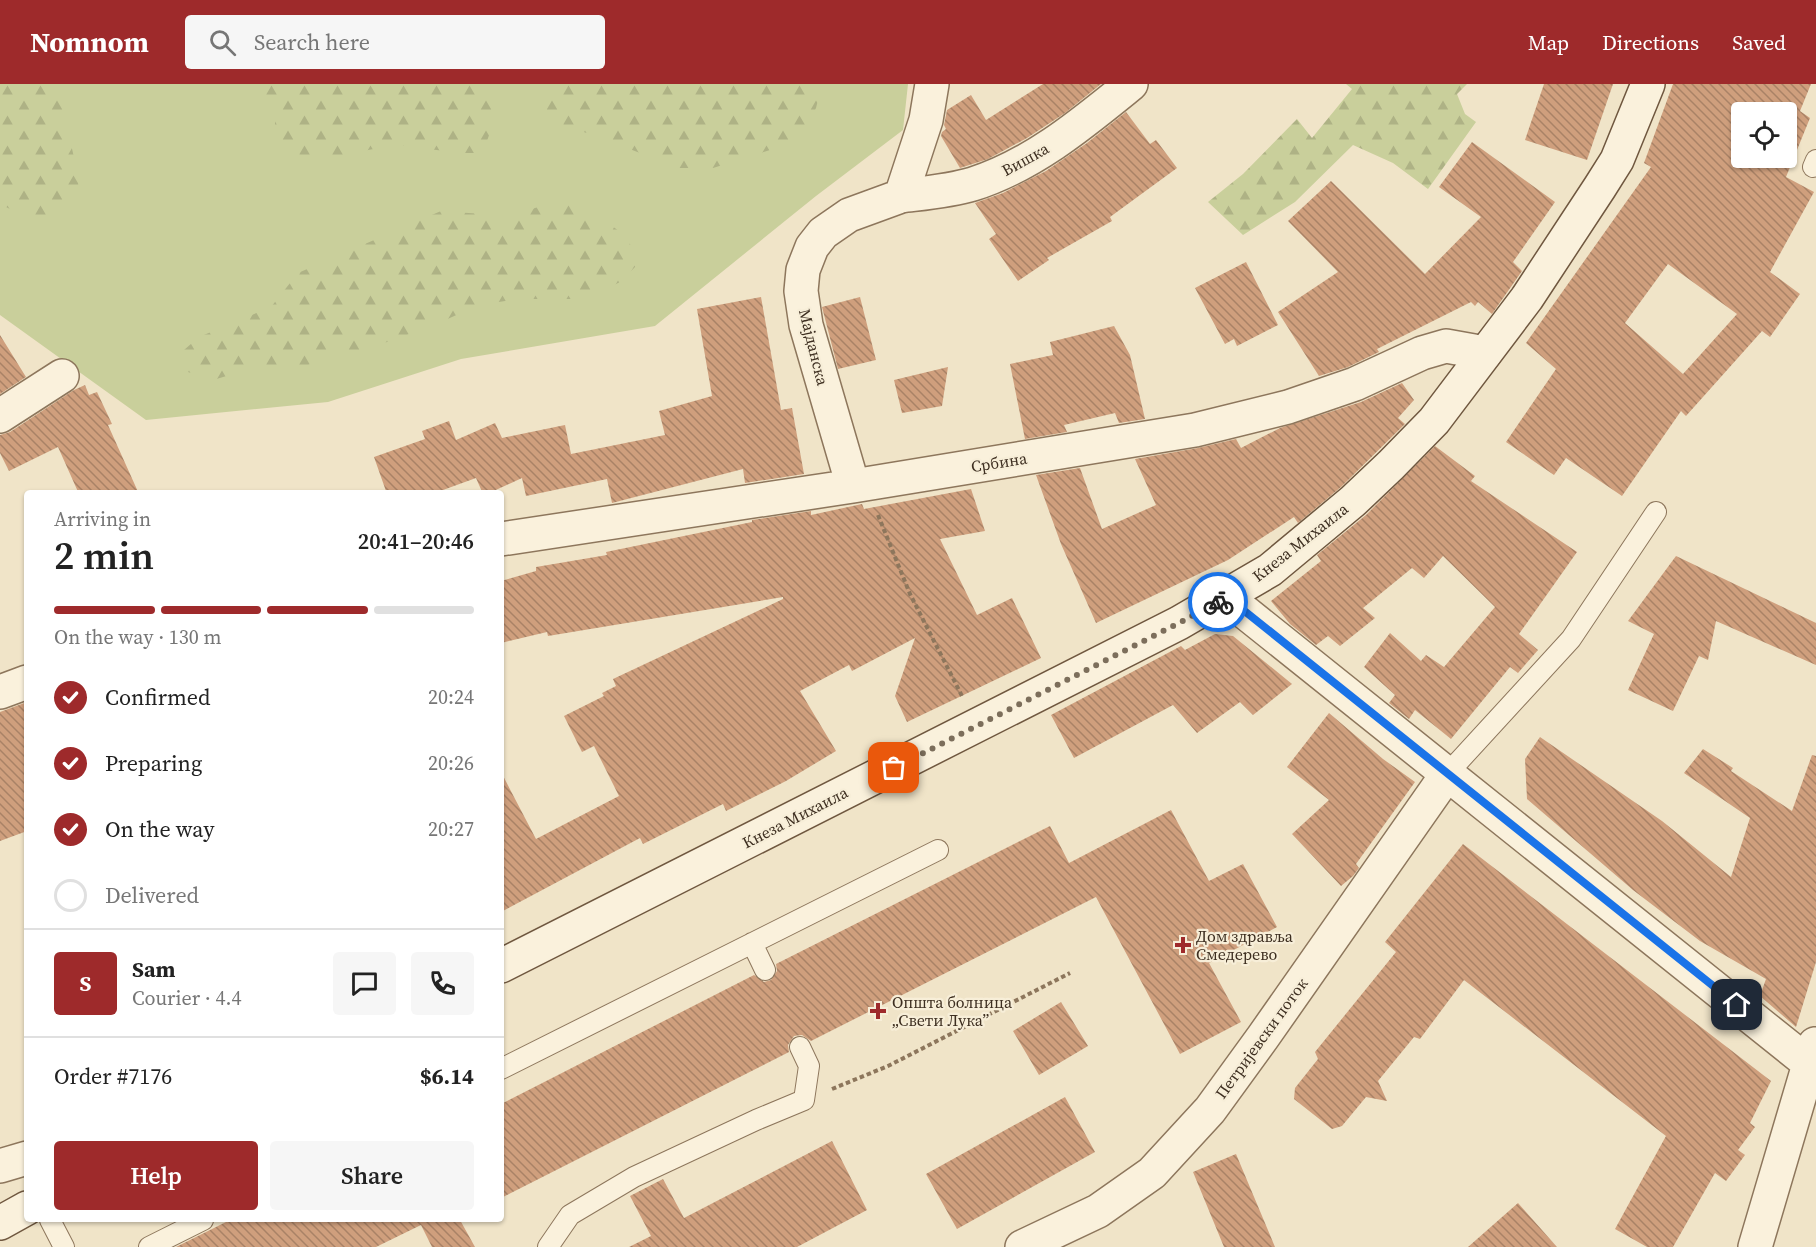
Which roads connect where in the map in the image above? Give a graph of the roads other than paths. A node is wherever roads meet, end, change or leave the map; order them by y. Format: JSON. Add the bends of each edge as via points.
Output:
{"nodes":[{"id":1,"x":932,"y":84,"type":"edge"},
{"id":2,"x":1131,"y":84,"type":"edge"},
{"id":3,"x":1648,"y":84,"type":"edge"},
{"id":4,"x":901,"y":196,"type":"junction"},
{"id":5,"x":1485,"y":353,"type":"junction"},
{"id":6,"x":62,"y":376,"type":"dead end"},
{"id":7,"x":0,"y":416,"type":"edge"},
{"id":8,"x":859,"y":485,"type":"junction"},
{"id":9,"x":1656,"y":512,"type":"dead end"},
{"id":10,"x":504,"y":539,"type":"edge"},
{"id":11,"x":1226,"y":597,"type":"junction"},
{"id":12,"x":24,"y":683,"type":"edge"},
{"id":13,"x":0,"y":692,"type":"edge"},
{"id":14,"x":1448,"y":773,"type":"junction"},
{"id":15,"x":938,"y":850,"type":"dead end"},
{"id":16,"x":752,"y":943,"type":"junction"},
{"id":17,"x":504,"y":964,"type":"edge"},
{"id":18,"x":765,"y":970,"type":"dead end"},
{"id":19,"x":800,"y":1047,"type":"dead end"},
{"id":20,"x":1814,"y":1058,"type":"edge"},
{"id":21,"x":504,"y":1067,"type":"edge"},
{"id":22,"x":24,"y":1159,"type":"edge"},
{"id":23,"x":0,"y":1166,"type":"edge"},
{"id":24,"x":24,"y":1210,"type":"edge"},
{"id":25,"x":51,"y":1222,"type":"edge"},
{"id":26,"x":199,"y":1222,"type":"edge"},
{"id":27,"x":0,"y":1223,"type":"edge"},
{"id":28,"x":64,"y":1247,"type":"edge"},
{"id":29,"x":149,"y":1247,"type":"edge"},
{"id":30,"x":548,"y":1247,"type":"edge"},
{"id":31,"x":1022,"y":1247,"type":"edge"},
{"id":32,"x":1755,"y":1247,"type":"edge"}],
"edges":[{"from":1,"to":4,"type":"street","via":[[926,120]]},
{"from":2,"to":4,"type":"street","name":"Вишка","via":[[1077,128],[1029,159],[970,184]]},
{"from":3,"to":5,"type":"street","name":"Кнеза Михаила","via":[[1617,160],[1527,298]]},
{"from":4,"to":8,"type":"street","name":"Мајданска","via":[[849,215],[823,233],[812,247],[803,270],[801,291],[806,325]]},
{"from":5,"to":8,"type":"street","name":"Србина","via":[[1446,346],[1322,396],[1195,430]]},
{"from":5,"to":11,"type":"street","name":"Кнеза Михаила","via":[[1434,421],[1391,465],[1270,570]]},
{"from":6,"to":7,"type":"street"},
{"from":8,"to":10,"type":"street","name":"Србина"},
{"from":9,"to":14,"type":"lane","via":[[1571,639]]},
{"from":11,"to":14,"type":"street"},
{"from":11,"to":17,"type":"street","name":"Кнеза Михаила"},
{"from":12,"to":13,"type":"street"},
{"from":14,"to":20,"type":"street"},
{"from":14,"to":31,"type":"street","name":"Петријевски поток","via":[[1210,1110],[1152,1173],[1098,1211]]},
{"from":15,"to":16,"type":"lane"},
{"from":16,"to":18,"type":"lane"},
{"from":16,"to":21,"type":"lane"},
{"from":19,"to":30,"type":"lane","via":[[809,1066],[804,1100],[634,1177],[570,1215]]},
{"from":20,"to":32,"type":"street"},
{"from":22,"to":23,"type":"street"},
{"from":24,"to":27,"type":"street"},
{"from":25,"to":28,"type":"lane"},
{"from":26,"to":29,"type":"lane"}]}
